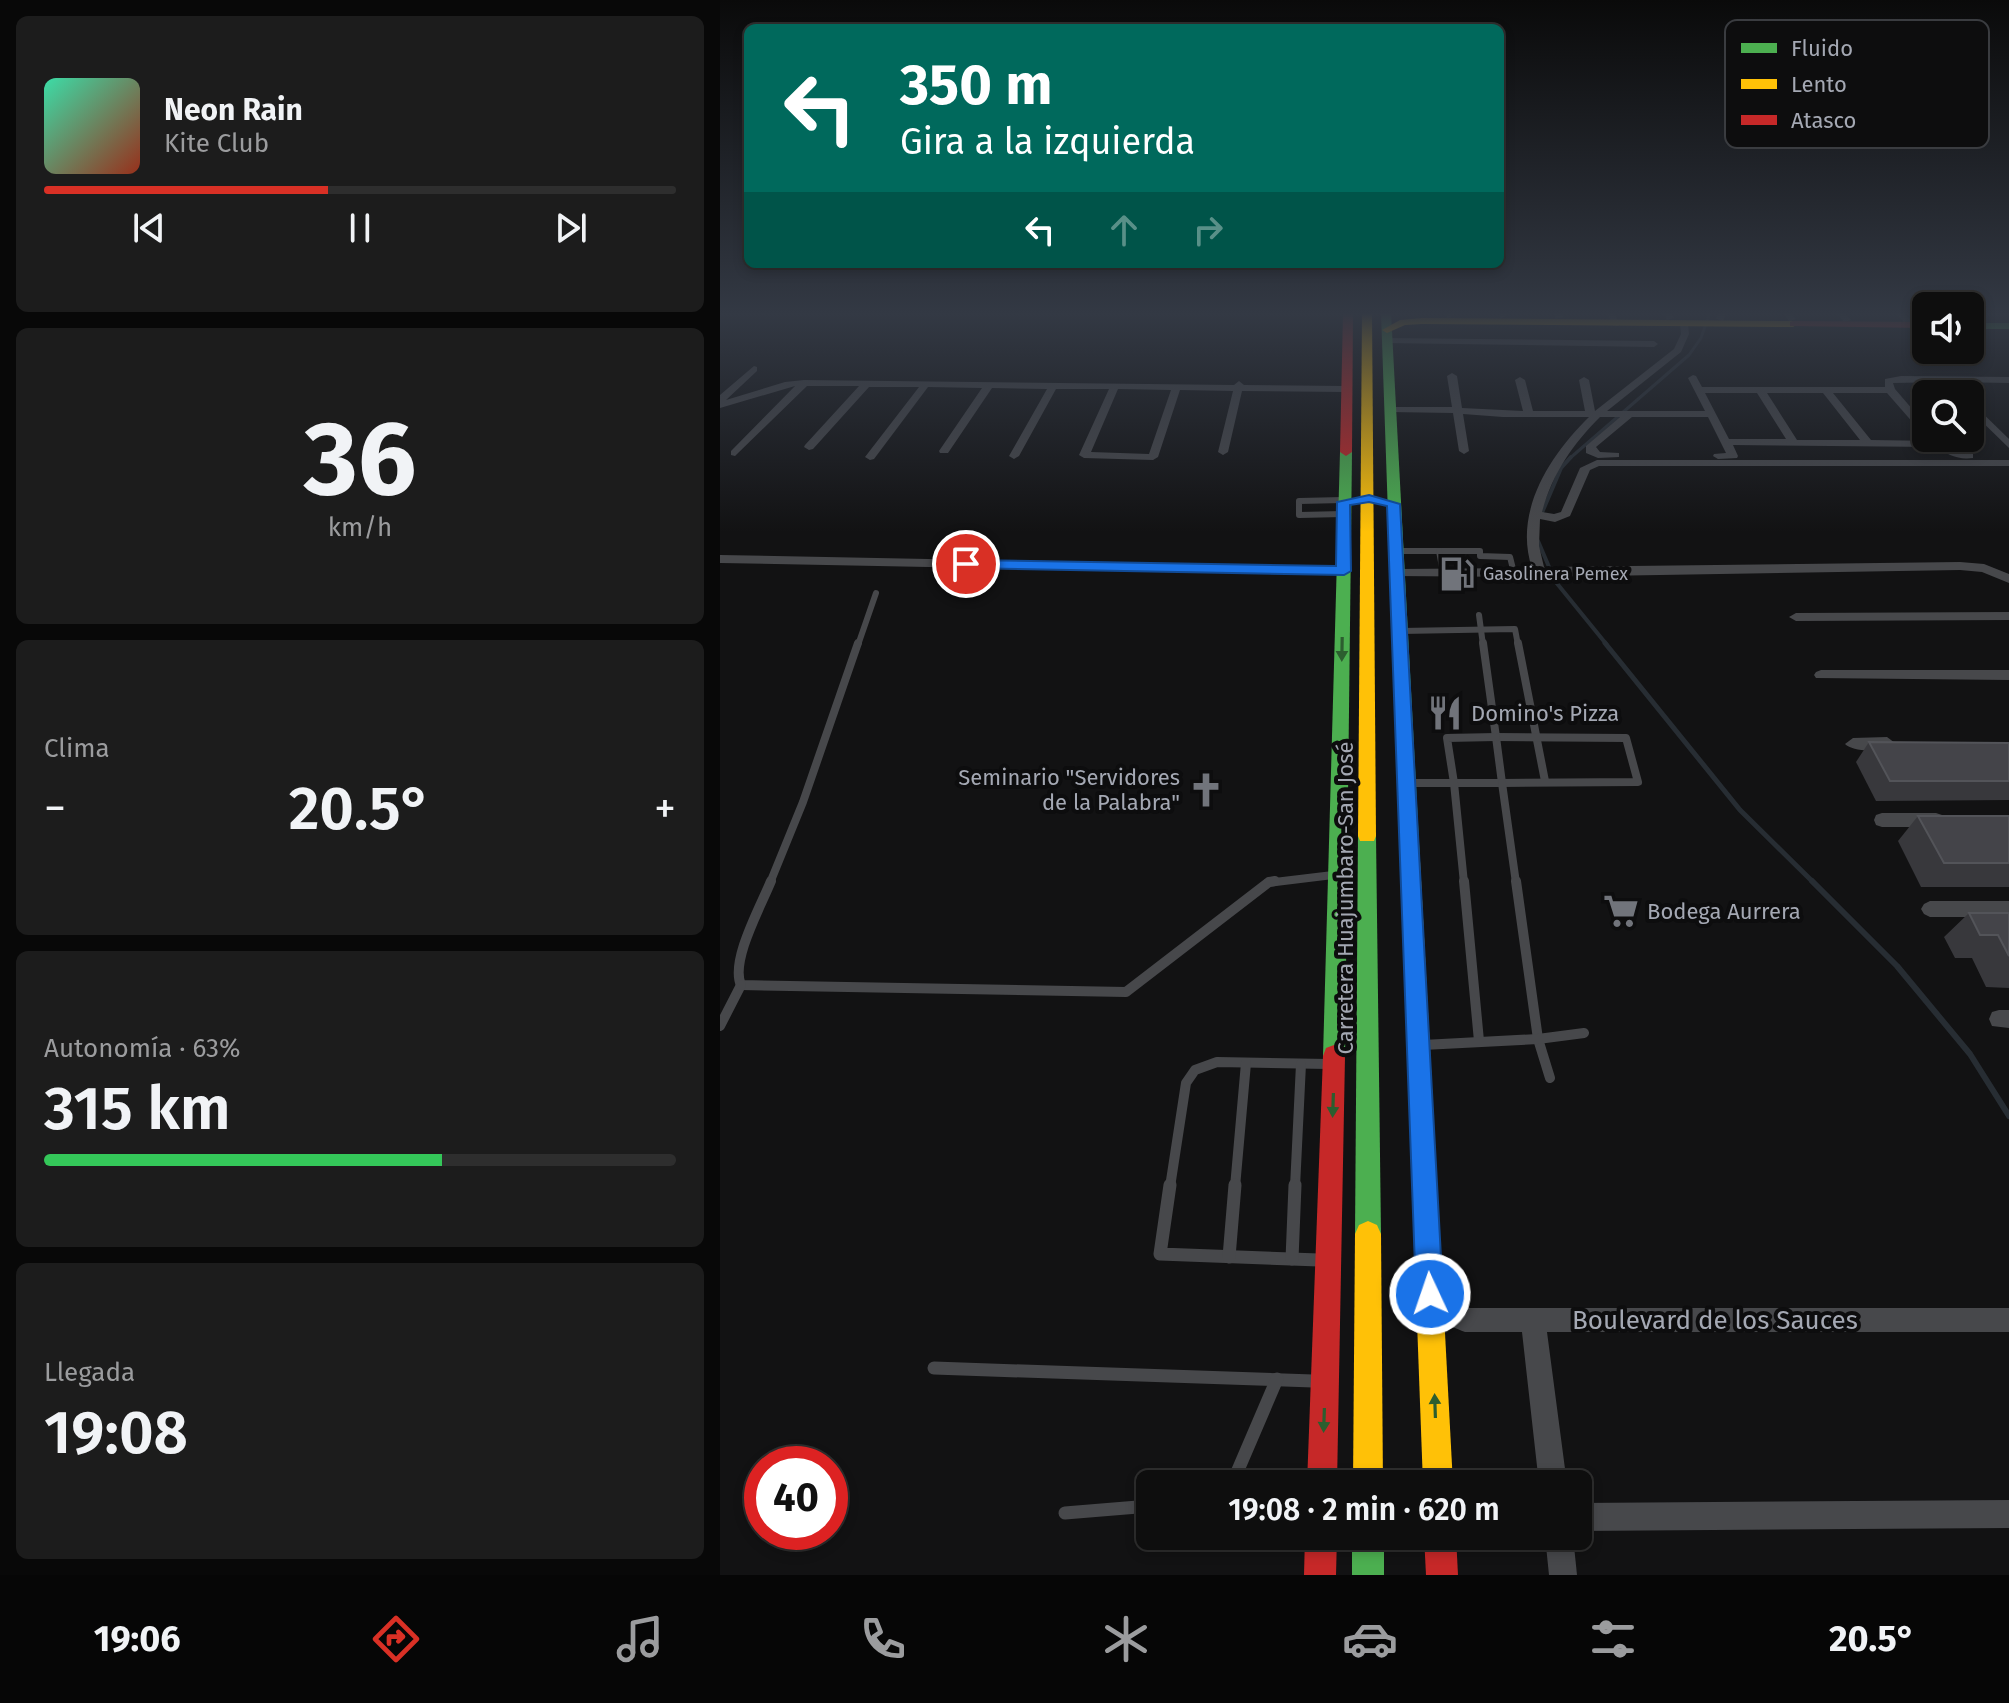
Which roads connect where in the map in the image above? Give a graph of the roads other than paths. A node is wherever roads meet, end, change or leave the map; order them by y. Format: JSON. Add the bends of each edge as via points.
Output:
{"nodes":[{"id":1,"x":989,"y":385,"type":"edge"},
{"id":2,"x":737,"y":386,"type":"edge"},
{"id":3,"x":782,"y":386,"type":"edge"},
{"id":4,"x":802,"y":386,"type":"edge"},
{"id":5,"x":865,"y":386,"type":"edge"},
{"id":6,"x":925,"y":386,"type":"edge"},
{"id":7,"x":1021,"y":386,"type":"edge"},
{"id":8,"x":1053,"y":386,"type":"junction"},
{"id":9,"x":1115,"y":386,"type":"junction"},
{"id":10,"x":1177,"y":386,"type":"junction"},
{"id":11,"x":1345,"y":386,"type":"joint"},
{"id":12,"x":1368,"y":386,"type":"edge"},
{"id":13,"x":1389,"y":386,"type":"edge"},
{"id":14,"x":1454,"y":386,"type":"edge"},
{"id":15,"x":1521,"y":386,"type":"edge"},
{"id":16,"x":1586,"y":386,"type":"edge"},
{"id":17,"x":1633,"y":386,"type":"edge"},
{"id":18,"x":1697,"y":386,"type":"edge"},
{"id":19,"x":1889,"y":386,"type":"edge"},
{"id":20,"x":1236,"y":387,"type":"junction"},
{"id":21,"x":1699,"y":390,"type":"junction"},
{"id":22,"x":1760,"y":390,"type":"junction"},
{"id":23,"x":1826,"y":390,"type":"junction"},
{"id":24,"x":1890,"y":390,"type":"junction"},
{"id":25,"x":720,"y":402,"type":"edge"},
{"id":26,"x":1390,"y":413,"type":"junction"},
{"id":27,"x":1458,"y":414,"type":"junction"},
{"id":28,"x":1529,"y":414,"type":"junction"},
{"id":29,"x":1597,"y":414,"type":"junction"},
{"id":30,"x":1626,"y":414,"type":"junction"},
{"id":31,"x":1711,"y":414,"type":"junction"},
{"id":32,"x":1912,"y":415,"type":"edge"},
{"id":33,"x":1984,"y":419,"type":"edge"},
{"id":34,"x":1726,"y":442,"type":"junction"},
{"id":35,"x":1912,"y":442,"type":"edge"},
{"id":36,"x":1794,"y":443,"type":"junction"},
{"id":37,"x":1868,"y":443,"type":"junction"},
{"id":38,"x":2009,"y":445,"type":"edge"},
{"id":39,"x":809,"y":447,"type":"dead end"},
{"id":40,"x":1345,"y":447,"type":"junction"},
{"id":41,"x":1392,"y":449,"type":"junction"},
{"id":42,"x":944,"y":451,"type":"dead end"},
{"id":43,"x":1464,"y":451,"type":"dead end"},
{"id":44,"x":1223,"y":452,"type":"dead end"},
{"id":45,"x":1368,"y":452,"type":"junction"},
{"id":46,"x":1951,"y":452,"type":"edge"},
{"id":47,"x":735,"y":453,"type":"dead end"},
{"id":48,"x":1014,"y":456,"type":"dead end"},
{"id":49,"x":2009,"y":456,"type":"edge"},
{"id":50,"x":870,"y":457,"type":"dead end"},
{"id":51,"x":2009,"y":463,"type":"edge"},
{"id":52,"x":1369,"y":499,"type":"junction"},
{"id":53,"x":1320,"y":501,"type":"junction"},
{"id":54,"x":1393,"y":504,"type":"junction"},
{"id":55,"x":1343,"y":505,"type":"junction"},
{"id":56,"x":1319,"y":515,"type":"junction"},
{"id":57,"x":1536,"y":515,"type":"junction"},
{"id":58,"x":1396,"y":551,"type":"junction"},
{"id":59,"x":1439,"y":551,"type":"junction"},
{"id":60,"x":720,"y":559,"type":"edge"},
{"id":61,"x":1344,"y":571,"type":"junction"},
{"id":62,"x":1397,"y":573,"type":"junction"},
{"id":63,"x":1443,"y":573,"type":"junction"},
{"id":64,"x":1514,"y":573,"type":"junction"},
{"id":65,"x":1546,"y":573,"type":"junction"},
{"id":66,"x":2009,"y":579,"type":"edge"},
{"id":67,"x":876,"y":593,"type":"dead end"},
{"id":68,"x":1479,"y":615,"type":"dead end"},
{"id":69,"x":2009,"y":616,"type":"edge"},
{"id":70,"x":1796,"y":617,"type":"dead end"},
{"id":71,"x":1481,"y":630,"type":"junction"},
{"id":72,"x":1400,"y":631,"type":"junction"},
{"id":73,"x":1821,"y":675,"type":"dead end"},
{"id":74,"x":2009,"y":675,"type":"edge"},
{"id":75,"x":1496,"y":737,"type":"junction"},
{"id":76,"x":1537,"y":737,"type":"junction"},
{"id":77,"x":1900,"y":743,"type":"edge"},
{"id":78,"x":1853,"y":744,"type":"dead end"},
{"id":79,"x":1545,"y":781,"type":"junction"},
{"id":80,"x":1407,"y":783,"type":"junction"},
{"id":81,"x":1454,"y":783,"type":"junction"},
{"id":82,"x":1502,"y":783,"type":"junction"},
{"id":83,"x":1882,"y":820,"type":"dead end"},
{"id":84,"x":1961,"y":820,"type":"edge"},
{"id":85,"x":1338,"y":875,"type":"junction"},
{"id":86,"x":1930,"y":909,"type":"dead end"},
{"id":87,"x":2009,"y":909,"type":"edge"},
{"id":88,"x":741,"y":985,"type":"junction"},
{"id":89,"x":720,"y":1026,"type":"edge"},
{"id":90,"x":1584,"y":1033,"type":"dead end"},
{"id":91,"x":1538,"y":1039,"type":"junction"},
{"id":92,"x":1479,"y":1041,"type":"junction"},
{"id":93,"x":1418,"y":1045,"type":"junction"},
{"id":94,"x":1246,"y":1063,"type":"junction"},
{"id":95,"x":1301,"y":1064,"type":"junction"},
{"id":96,"x":1334,"y":1064,"type":"junction"},
{"id":97,"x":1550,"y":1078,"type":"dead end"},
{"id":98,"x":1229,"y":1257,"type":"junction"},
{"id":99,"x":1292,"y":1259,"type":"junction"},
{"id":100,"x":1328,"y":1261,"type":"junction"},
{"id":101,"x":1430,"y":1294,"type":"junction"},
{"id":102,"x":2009,"y":1320,"type":"edge"},
{"id":103,"x":1533,"y":1321,"type":"junction"},
{"id":104,"x":934,"y":1368,"type":"dead end"},
{"id":105,"x":1277,"y":1379,"type":"junction"},
{"id":106,"x":1325,"y":1381,"type":"junction"},
{"id":107,"x":1238,"y":1470,"type":"edge"},
{"id":108,"x":1322,"y":1470,"type":"edge"},
{"id":109,"x":1368,"y":1470,"type":"edge"},
{"id":110,"x":1437,"y":1470,"type":"edge"},
{"id":111,"x":1551,"y":1470,"type":"edge"},
{"id":112,"x":1136,"y":1507,"type":"edge"},
{"id":113,"x":1065,"y":1513,"type":"dead end"},
{"id":114,"x":2009,"y":1514,"type":"edge"},
{"id":115,"x":1592,"y":1517,"type":"edge"},
{"id":116,"x":1321,"y":1550,"type":"edge"},
{"id":117,"x":1368,"y":1550,"type":"edge"},
{"id":118,"x":1560,"y":1550,"type":"edge"},
{"id":119,"x":1320,"y":1575,"type":"edge"},
{"id":120,"x":1368,"y":1575,"type":"edge"},
{"id":121,"x":1563,"y":1575,"type":"edge"}],
"edges":[{"from":1,"to":42,"type":"street"},
{"from":2,"to":25,"type":"street"},
{"from":3,"to":25,"type":"street"},
{"from":4,"to":47,"type":"street"},
{"from":5,"to":39,"type":"street"},
{"from":6,"to":50,"type":"street"},
{"from":7,"to":8,"type":"street"},
{"from":8,"to":9,"type":"street"},
{"from":8,"to":48,"type":"street"},
{"from":9,"to":10,"type":"street"},
{"from":9,"to":10,"type":"street","via":[[1084,455],[1153,457]]},
{"from":10,"to":20,"type":"street"},
{"from":11,"to":20,"type":"street"},
{"from":11,"to":40,"type":"street"},
{"from":12,"to":45,"type":"street","name":"Carretera Huajumbaro-San José"},
{"from":13,"to":26,"type":"street"},
{"from":14,"to":27,"type":"street"},
{"from":15,"to":28,"type":"street"},
{"from":16,"to":29,"type":"street"},
{"from":17,"to":29,"type":"street"},
{"from":18,"to":21,"type":"street"},
{"from":19,"to":24,"type":"street"},
{"from":20,"to":44,"type":"street"},
{"from":21,"to":22,"type":"street"},
{"from":21,"to":31,"type":"street"},
{"from":22,"to":23,"type":"street"},
{"from":22,"to":36,"type":"street"},
{"from":23,"to":24,"type":"street"},
{"from":23,"to":37,"type":"street"},
{"from":24,"to":32,"type":"street"},
{"from":26,"to":27,"type":"street"},
{"from":26,"to":41,"type":"street"},
{"from":27,"to":28,"type":"street"},
{"from":27,"to":43,"type":"street"},
{"from":28,"to":29,"type":"street"},
{"from":29,"to":30,"type":"street"},
{"from":29,"to":57,"type":"street","via":[[1557,458]]},
{"from":30,"to":31,"type":"street"},
{"from":30,"to":34,"type":"street","via":[[1590,451],[1733,456]]},
{"from":31,"to":34,"type":"street"},
{"from":33,"to":38,"type":"street"},
{"from":34,"to":36,"type":"street"},
{"from":35,"to":37,"type":"street"},
{"from":36,"to":37,"type":"street"},
{"from":40,"to":45,"type":"street"},
{"from":40,"to":55,"type":"street"},
{"from":41,"to":45,"type":"street"},
{"from":41,"to":54,"type":"street"},
{"from":45,"to":52,"type":"street","name":"Carretera Huajumbaro-San José"},
{"from":46,"to":49,"type":"street"},
{"from":51,"to":57,"type":"street","via":[[1597,463],[1585,468],[1566,514]]},
{"from":52,"to":54,"type":"street"},
{"from":52,"to":55,"type":"street"},
{"from":52,"to":109,"type":"street","name":"Carretera Huajumbaro-San José"},
{"from":53,"to":55,"type":"lane"},
{"from":53,"to":56,"type":"lane"},
{"from":53,"to":56,"type":"lane","via":[[1299,501],[1299,515]]},
{"from":54,"to":58,"type":"street"},
{"from":55,"to":56,"type":"lane"},
{"from":55,"to":61,"type":"street"},
{"from":57,"to":65,"type":"street","via":[[1533,559]]},
{"from":58,"to":59,"type":"lane"},
{"from":58,"to":62,"type":"street"},
{"from":59,"to":63,"type":"lane"},
{"from":59,"to":64,"type":"lane","via":[[1510,557]]},
{"from":60,"to":61,"type":"street"},
{"from":61,"to":85,"type":"street","one_way":true},
{"from":62,"to":63,"type":"street"},
{"from":62,"to":72,"type":"street"},
{"from":63,"to":64,"type":"street"},
{"from":64,"to":65,"type":"street"},
{"from":65,"to":66,"type":"street","via":[[1960,566],[1984,568]]},
{"from":67,"to":88,"type":"lane","via":[[803,802],[742,952],[737,976]]},
{"from":68,"to":71,"type":"lane"},
{"from":69,"to":70,"type":"street"},
{"from":71,"to":72,"type":"lane"},
{"from":71,"to":75,"type":"lane"},
{"from":71,"to":76,"type":"lane","via":[[1515,629]]},
{"from":72,"to":80,"type":"street"},
{"from":73,"to":74,"type":"street"},
{"from":75,"to":76,"type":"lane"},
{"from":75,"to":81,"type":"lane","via":[[1447,738]]},
{"from":75,"to":82,"type":"lane"},
{"from":76,"to":79,"type":"lane"},
{"from":76,"to":79,"type":"lane","via":[[1626,738],[1638,782]]},
{"from":77,"to":78,"type":"street"},
{"from":79,"to":82,"type":"lane"},
{"from":80,"to":81,"type":"lane"},
{"from":80,"to":93,"type":"street"},
{"from":81,"to":82,"type":"lane"},
{"from":81,"to":92,"type":"lane"},
{"from":82,"to":91,"type":"lane"},
{"from":83,"to":84,"type":"street"},
{"from":85,"to":88,"type":"lane","via":[[1269,882],[1126,992]]},
{"from":85,"to":96,"type":"street"},
{"from":86,"to":87,"type":"street"},
{"from":88,"to":89,"type":"lane"},
{"from":90,"to":91,"type":"lane"},
{"from":91,"to":92,"type":"lane"},
{"from":91,"to":97,"type":"lane"},
{"from":92,"to":93,"type":"lane"},
{"from":93,"to":101,"type":"street"},
{"from":94,"to":95,"type":"lane"},
{"from":94,"to":98,"type":"lane"},
{"from":94,"to":98,"type":"lane","via":[[1217,1062],[1195,1070],[1186,1083],[1160,1254]]},
{"from":95,"to":96,"type":"lane"},
{"from":95,"to":99,"type":"lane"},
{"from":96,"to":100,"type":"street","one_way":true},
{"from":98,"to":99,"type":"lane"},
{"from":99,"to":100,"type":"lane"},
{"from":100,"to":106,"type":"street"},
{"from":101,"to":103,"type":"street","name":"Boulevard de los Sauces","via":[[1465,1320]]},
{"from":110,"to":101,"type":"street","one_way":true},
{"from":102,"to":103,"type":"street","name":"Boulevard de los Sauces"},
{"from":103,"to":111,"type":"street"},
{"from":104,"to":105,"type":"lane"},
{"from":105,"to":106,"type":"lane"},
{"from":105,"to":107,"type":"lane"},
{"from":106,"to":108,"type":"street","one_way":true},
{"from":112,"to":113,"type":"lane"},
{"from":114,"to":115,"type":"street"},
{"from":116,"to":119,"type":"street"},
{"from":117,"to":120,"type":"street"},
{"from":118,"to":121,"type":"street"}]}
